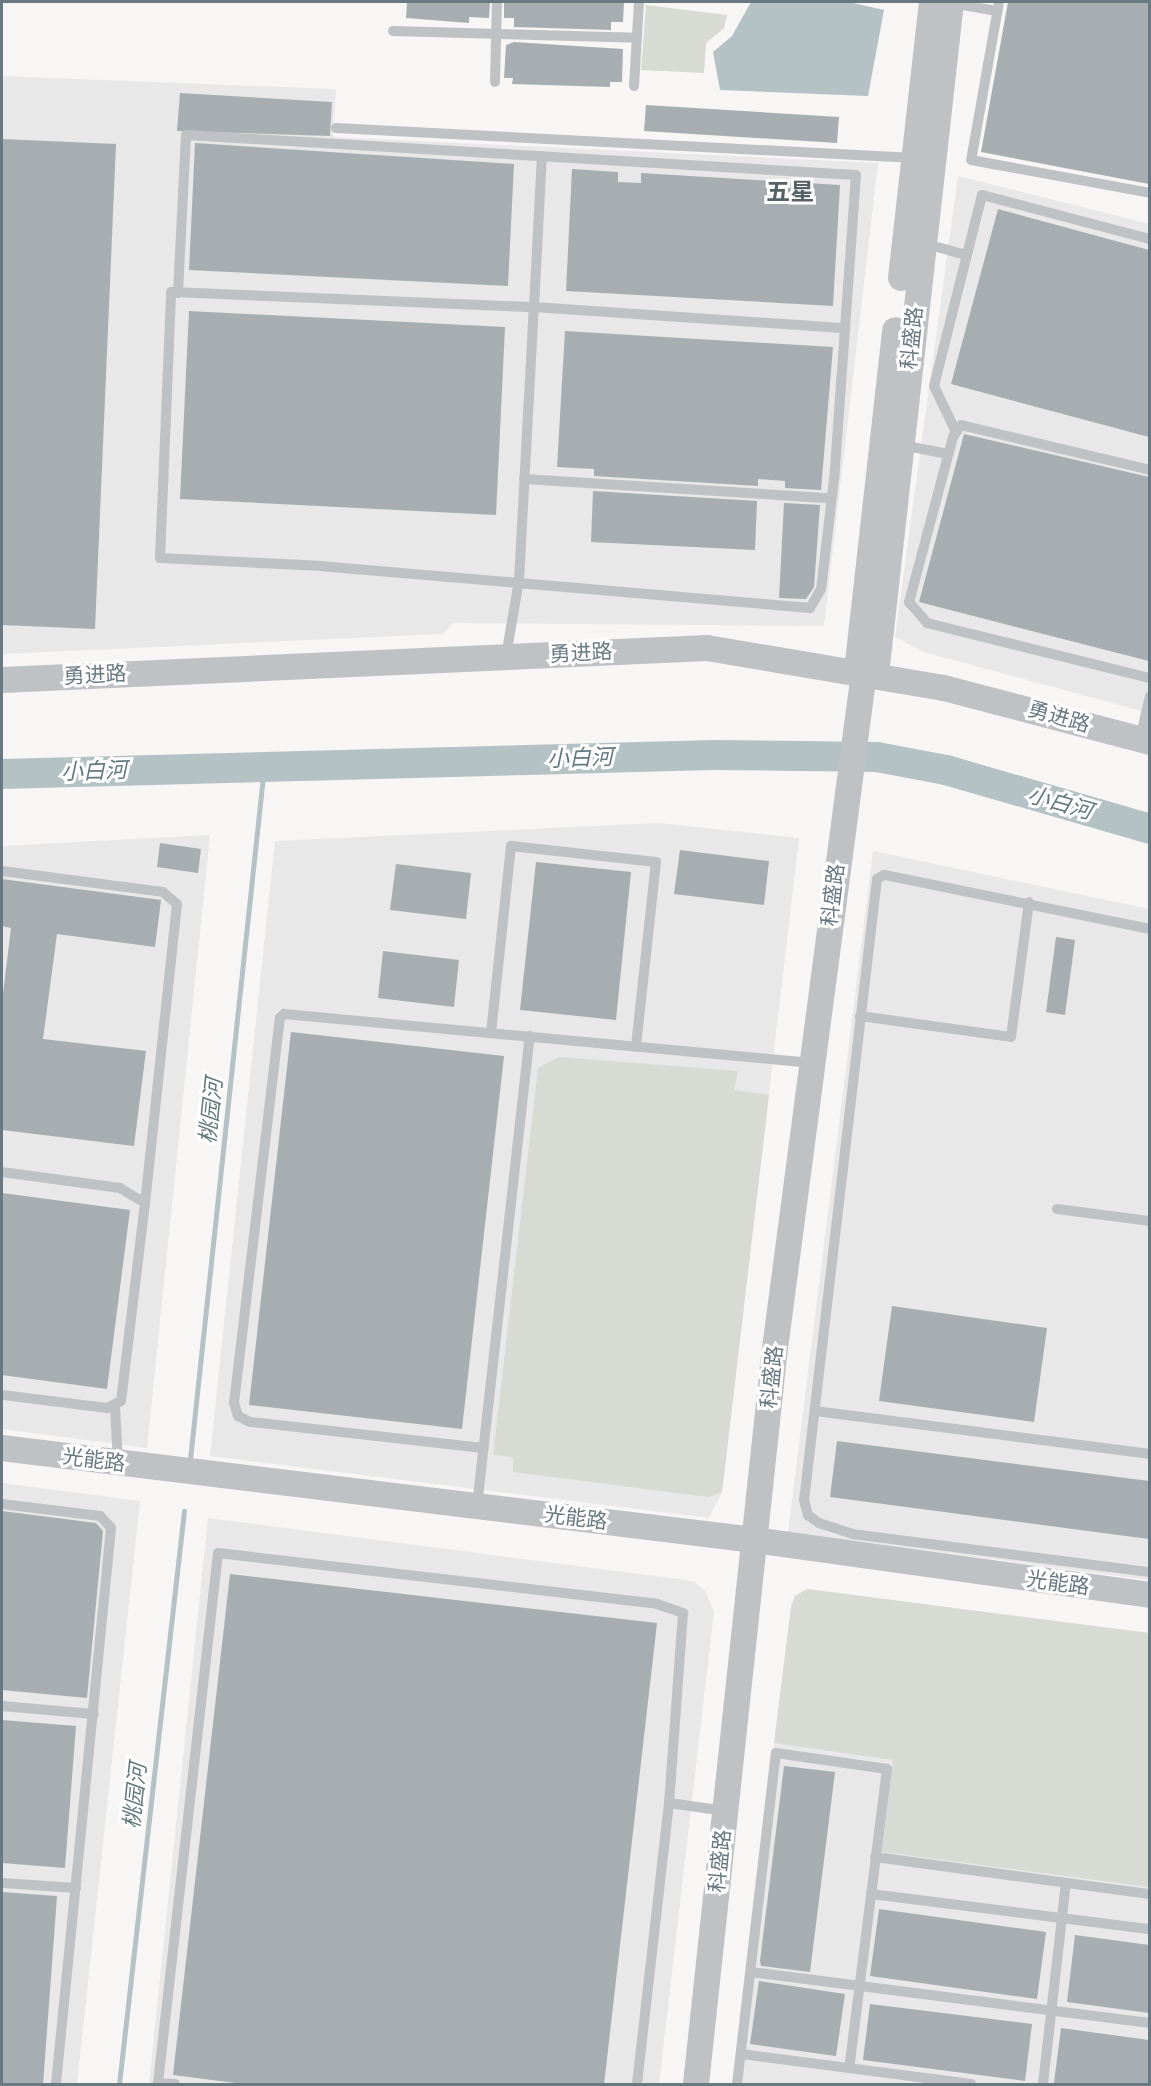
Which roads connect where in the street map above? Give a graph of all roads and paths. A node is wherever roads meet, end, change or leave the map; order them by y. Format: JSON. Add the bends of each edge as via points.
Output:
{"nodes":[{"id":1,"x":497,"y":2,"type":"edge"},
{"id":2,"x":639,"y":2,"type":"edge"},
{"id":3,"x":945,"y":2,"type":"edge"},
{"id":4,"x":998,"y":6,"type":"edge"},
{"id":5,"x":393,"y":31,"type":"dead end"},
{"id":6,"x":496,"y":34,"type":"junction"},
{"id":7,"x":637,"y":38,"type":"junction"},
{"id":8,"x":495,"y":82,"type":"dead end"},
{"id":9,"x":634,"y":86,"type":"dead end"},
{"id":10,"x":336,"y":128,"type":"dead end"},
{"id":11,"x":542,"y":156,"type":"junction"},
{"id":12,"x":914,"y":158,"type":"junction"},
{"id":13,"x":1149,"y":193,"type":"edge"},
{"id":14,"x":1149,"y":239,"type":"edge"},
{"id":15,"x":923,"y":243,"type":"junction"},
{"id":16,"x":966,"y":255,"type":"junction"},
{"id":17,"x":177,"y":292,"type":"junction"},
{"id":18,"x":534,"y":307,"type":"junction"},
{"id":19,"x":845,"y":328,"type":"junction"},
{"id":20,"x":955,"y":430,"type":"junction"},
{"id":21,"x":892,"y":444,"type":"junction"},
{"id":22,"x":948,"y":454,"type":"junction"},
{"id":23,"x":1149,"y":470,"type":"edge"},
{"id":24,"x":524,"y":479,"type":"junction"},
{"id":25,"x":829,"y":498,"type":"junction"},
{"id":26,"x":519,"y":581,"type":"junction"},
{"id":27,"x":506,"y":656,"type":"junction"},
{"id":28,"x":866,"y":673,"type":"junction"},
{"id":29,"x":1149,"y":678,"type":"edge"},
{"id":30,"x":2,"y":680,"type":"edge"},
{"id":31,"x":1149,"y":696,"type":"edge"},
{"id":32,"x":1145,"y":741,"type":"edge"},
{"id":33,"x":2,"y":871,"type":"edge"},
{"id":34,"x":1029,"y":902,"type":"junction"},
{"id":35,"x":1149,"y":929,"type":"edge"},
{"id":36,"x":860,"y":1016,"type":"junction"},
{"id":37,"x":491,"y":1033,"type":"junction"},
{"id":38,"x":530,"y":1036,"type":"junction"},
{"id":39,"x":636,"y":1047,"type":"junction"},
{"id":40,"x":812,"y":1063,"type":"junction"},
{"id":41,"x":2,"y":1172,"type":"edge"},
{"id":42,"x":145,"y":1203,"type":"junction"},
{"id":43,"x":1057,"y":1209,"type":"dead end"},
{"id":44,"x":1149,"y":1221,"type":"edge"},
{"id":45,"x":2,"y":1395,"type":"edge"},
{"id":46,"x":116,"y":1407,"type":"junction"},
{"id":47,"x":815,"y":1411,"type":"junction"},
{"id":48,"x":2,"y":1448,"type":"edge"},
{"id":49,"x":483,"y":1448,"type":"junction"},
{"id":50,"x":1149,"y":1454,"type":"edge"},
{"id":51,"x":118,"y":1462,"type":"junction"},
{"id":52,"x":2,"y":1504,"type":"edge"},
{"id":53,"x":477,"y":1506,"type":"junction"},
{"id":54,"x":754,"y":1540,"type":"junction"},
{"id":55,"x":1149,"y":1572,"type":"edge"},
{"id":56,"x":1149,"y":1595,"type":"edge"},
{"id":57,"x":2,"y":1706,"type":"edge"},
{"id":58,"x":94,"y":1714,"type":"junction"},
{"id":59,"x":669,"y":1803,"type":"junction"},
{"id":60,"x":725,"y":1811,"type":"junction"},
{"id":61,"x":875,"y":1857,"type":"junction"},
{"id":62,"x":2,"y":1883,"type":"edge"},
{"id":63,"x":1066,"y":1883,"type":"junction"},
{"id":64,"x":76,"y":1888,"type":"junction"},
{"id":65,"x":871,"y":1893,"type":"junction"},
{"id":66,"x":1149,"y":1894,"type":"edge"},
{"id":67,"x":1062,"y":1918,"type":"junction"},
{"id":68,"x":1149,"y":1929,"type":"edge"},
{"id":69,"x":751,"y":1972,"type":"junction"},
{"id":70,"x":859,"y":1986,"type":"junction"},
{"id":71,"x":1051,"y":2011,"type":"junction"},
{"id":72,"x":1149,"y":2023,"type":"edge"},
{"id":73,"x":741,"y":2054,"type":"junction"},
{"id":74,"x":849,"y":2068,"type":"junction"},
{"id":75,"x":56,"y":2085,"type":"edge"},
{"id":76,"x":175,"y":2085,"type":"edge"},
{"id":77,"x":637,"y":2085,"type":"edge"},
{"id":78,"x":696,"y":2085,"type":"edge"},
{"id":79,"x":737,"y":2085,"type":"edge"},
{"id":80,"x":971,"y":2085,"type":"edge"},
{"id":81,"x":1043,"y":2085,"type":"edge"}],
"edges":[{"from":1,"to":6,"type":"lane"},
{"from":2,"to":7,"type":"lane"},
{"from":3,"to":4,"type":"lane"},
{"from":3,"to":12,"type":"street","name":"科盛路"},
{"from":3,"to":15,"type":"street","name":"科盛路"},
{"from":4,"to":13,"type":"lane","via":[[971,160]]},
{"from":5,"to":6,"type":"lane"},
{"from":6,"to":7,"type":"lane"},
{"from":6,"to":8,"type":"lane"},
{"from":7,"to":9,"type":"lane"},
{"from":10,"to":12,"type":"lane"},
{"from":11,"to":17,"type":"lane","via":[[186,135]]},
{"from":11,"to":18,"type":"lane"},
{"from":11,"to":19,"type":"lane","via":[[856,175]]},
{"from":12,"to":21,"type":"street","name":"科盛路"},
{"from":14,"to":16,"type":"lane","via":[[982,195]]},
{"from":15,"to":16,"type":"lane"},
{"from":15,"to":21,"type":"street","name":"科盛路"},
{"from":16,"to":20,"type":"lane","via":[[934,386]]},
{"from":17,"to":18,"type":"lane"},
{"from":17,"to":26,"type":"lane","via":[[171,292],[160,558]]},
{"from":18,"to":19,"type":"lane"},
{"from":18,"to":24,"type":"lane"},
{"from":19,"to":25,"type":"lane"},
{"from":20,"to":22,"type":"lane"},
{"from":20,"to":23,"type":"lane","via":[[967,423]]},
{"from":21,"to":22,"type":"lane"},
{"from":21,"to":28,"type":"street","name":"科盛路"},
{"from":22,"to":29,"type":"lane","via":[[910,595],[912,611],[927,623]]},
{"from":24,"to":25,"type":"lane"},
{"from":24,"to":26,"type":"lane"},
{"from":25,"to":26,"type":"lane","via":[[821,589],[810,608]]},
{"from":26,"to":27,"type":"lane"},
{"from":27,"to":28,"type":"street","name":"勇进路","via":[[707,648]]},
{"from":27,"to":30,"type":"street","name":"勇进路"},
{"from":28,"to":32,"type":"street","name":"勇进路","via":[[1008,702]]},
{"from":28,"to":40,"type":"street","name":"科盛路"},
{"from":31,"to":32,"type":"lane"},
{"from":33,"to":42,"type":"lane","via":[[163,892],[177,904]]},
{"from":34,"to":35,"type":"lane"},
{"from":34,"to":36,"type":"lane","via":[[1011,1037]]},
{"from":34,"to":36,"type":"lane","via":[[884,875],[878,879]]},
{"from":36,"to":47,"type":"lane"},
{"from":37,"to":38,"type":"lane"},
{"from":37,"to":39,"type":"lane","via":[[511,846],[656,862]]},
{"from":37,"to":49,"type":"lane","via":[[284,1014],[280,1018],[234,1403],[238,1416],[250,1422]]},
{"from":38,"to":39,"type":"lane"},
{"from":38,"to":49,"type":"lane"},
{"from":39,"to":40,"type":"lane"},
{"from":40,"to":54,"type":"street","name":"科盛路"},
{"from":41,"to":42,"type":"lane","via":[[120,1188]]},
{"from":42,"to":46,"type":"lane","via":[[124,1392]]},
{"from":43,"to":44,"type":"lane"},
{"from":45,"to":46,"type":"lane"},
{"from":46,"to":51,"type":"lane"},
{"from":47,"to":50,"type":"lane"},
{"from":47,"to":55,"type":"lane","via":[[804,1500],[808,1515],[819,1523],[852,1534]]},
{"from":48,"to":51,"type":"street","name":"光能路"},
{"from":49,"to":53,"type":"lane"},
{"from":51,"to":53,"type":"street","name":"光能路"},
{"from":52,"to":58,"type":"lane","via":[[100,1516],[111,1528]]},
{"from":53,"to":54,"type":"street","name":"光能路"},
{"from":54,"to":56,"type":"street","name":"光能路"},
{"from":54,"to":60,"type":"street","name":"科盛路"},
{"from":57,"to":58,"type":"lane"},
{"from":58,"to":64,"type":"lane"},
{"from":59,"to":60,"type":"lane"},
{"from":59,"to":76,"type":"lane","via":[[683,1613],[657,1604],[218,1553],[158,2082]]},
{"from":59,"to":77,"type":"lane"},
{"from":60,"to":78,"type":"street","name":"科盛路"},
{"from":61,"to":63,"type":"lane"},
{"from":61,"to":65,"type":"lane"},
{"from":61,"to":69,"type":"lane","via":[[887,1769],[776,1753]]},
{"from":62,"to":64,"type":"lane"},
{"from":63,"to":66,"type":"lane"},
{"from":63,"to":67,"type":"lane"},
{"from":64,"to":75,"type":"lane"},
{"from":65,"to":67,"type":"lane"},
{"from":65,"to":70,"type":"lane"},
{"from":67,"to":68,"type":"lane"},
{"from":67,"to":71,"type":"lane"},
{"from":69,"to":70,"type":"lane"},
{"from":69,"to":73,"type":"lane"},
{"from":70,"to":71,"type":"lane"},
{"from":70,"to":74,"type":"lane"},
{"from":71,"to":72,"type":"lane"},
{"from":71,"to":81,"type":"lane"},
{"from":73,"to":74,"type":"lane"},
{"from":73,"to":79,"type":"lane"},
{"from":74,"to":80,"type":"lane"}]}
